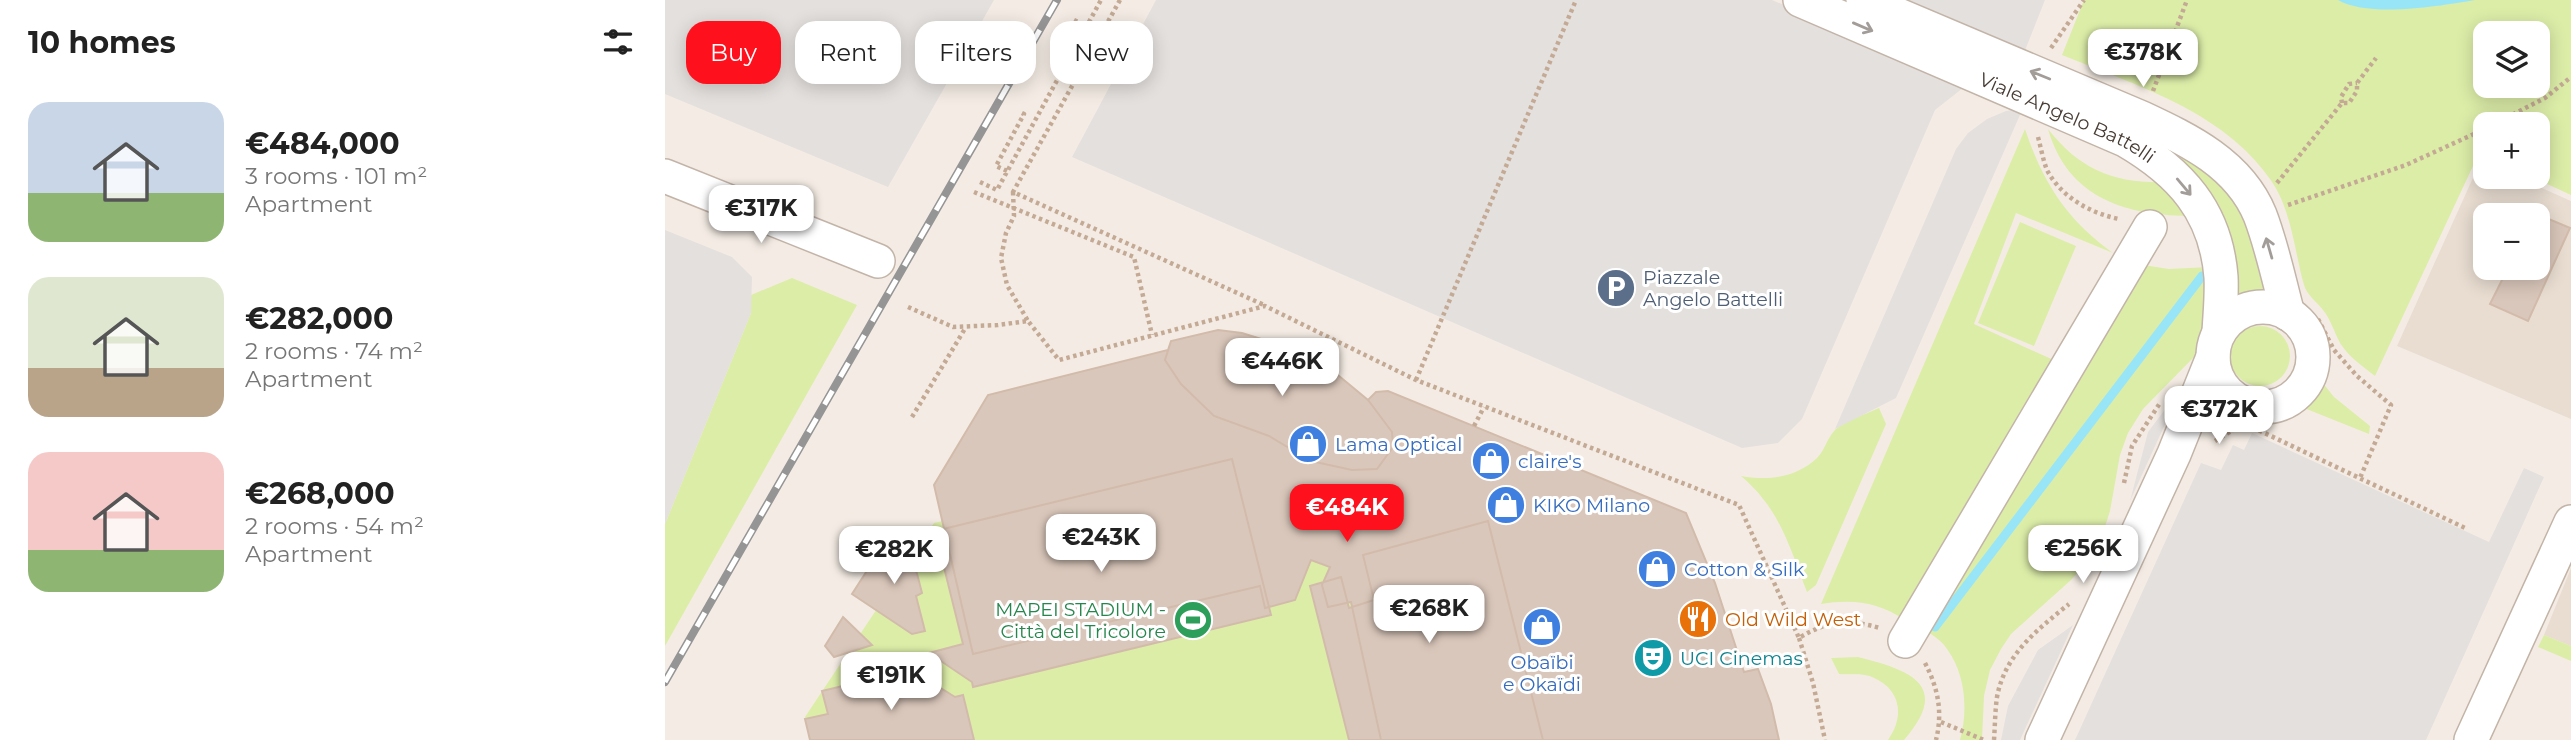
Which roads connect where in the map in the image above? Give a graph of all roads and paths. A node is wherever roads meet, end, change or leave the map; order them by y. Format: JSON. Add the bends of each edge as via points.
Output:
{"nodes":[{"id":1,"x":1101,"y":0,"type":"edge"},
{"id":2,"x":1120,"y":0,"type":"edge"},
{"id":3,"x":1576,"y":0,"type":"edge"},
{"id":4,"x":1800,"y":0,"type":"edge"},
{"id":5,"x":1863,"y":0,"type":"edge"},
{"id":6,"x":2186,"y":0,"type":"edge"},
{"id":7,"x":1089,"y":21,"type":"edge"},
{"id":8,"x":2376,"y":58,"type":"dead end"},
{"id":9,"x":2571,"y":77,"type":"edge"},
{"id":10,"x":2357,"y":83,"type":"junction"},
{"id":11,"x":1055,"y":84,"type":"edge"},
{"id":12,"x":2342,"y":103,"type":"junction"},
{"id":13,"x":1020,"y":112,"type":"dead end"},
{"id":14,"x":2517,"y":112,"type":"edge"},
{"id":15,"x":2143,"y":118,"type":"junction"},
{"id":16,"x":2473,"y":134,"type":"edge"},
{"id":17,"x":1007,"y":171,"type":"junction"},
{"id":18,"x":665,"y":176,"type":"edge"},
{"id":19,"x":980,"y":182,"type":"dead end"},
{"id":20,"x":974,"y":192,"type":"dead end"},
{"id":21,"x":1013,"y":192,"type":"junction"},
{"id":22,"x":1013,"y":209,"type":"junction"},
{"id":23,"x":2259,"y":214,"type":"junction"},
{"id":24,"x":2150,"y":227,"type":"dead end"},
{"id":25,"x":878,"y":261,"type":"dead end"},
{"id":26,"x":1265,"y":306,"type":"junction"},
{"id":27,"x":908,"y":307,"type":"dead end"},
{"id":28,"x":2301,"y":313,"type":"junction"},
{"id":29,"x":1028,"y":321,"type":"junction"},
{"id":30,"x":967,"y":326,"type":"junction"},
{"id":31,"x":1152,"y":335,"type":"junction"},
{"id":32,"x":2216,"y":345,"type":"junction"},
{"id":33,"x":1416,"y":380,"type":"junction"},
{"id":34,"x":2238,"y":401,"type":"junction"},
{"id":35,"x":1484,"y":407,"type":"junction"},
{"id":36,"x":912,"y":417,"type":"dead end"},
{"id":37,"x":1473,"y":426,"type":"dead end"},
{"id":38,"x":2210,"y":446,"type":"dead end"},
{"id":39,"x":2173,"y":454,"type":"junction"},
{"id":40,"x":2360,"y":478,"type":"junction"},
{"id":41,"x":2571,"y":522,"type":"edge"},
{"id":42,"x":2465,"y":528,"type":"dead end"},
{"id":43,"x":2070,"y":604,"type":"dead end"},
{"id":44,"x":1798,"y":638,"type":"junction"},
{"id":45,"x":1905,"y":641,"type":"junction"},
{"id":46,"x":1941,"y":722,"type":"junction"},
{"id":47,"x":1825,"y":740,"type":"edge"},
{"id":48,"x":1937,"y":740,"type":"edge"},
{"id":49,"x":1984,"y":740,"type":"edge"},
{"id":50,"x":1994,"y":740,"type":"edge"},
{"id":51,"x":2042,"y":740,"type":"edge"},
{"id":52,"x":2471,"y":740,"type":"edge"}],
"edges":[{"from":1,"to":7,"type":"path"},
{"from":2,"to":21,"type":"path"},
{"from":3,"to":33,"type":"path"},
{"from":4,"to":32,"type":"street","name":"Viale Angelo Battelli","one_way":true,"via":[[2125,140],[2169,169],[2211,225],[2221,276]]},
{"from":15,"to":5,"type":"street","name":"Viale Angelo Battelli","one_way":true},
{"from":6,"to":15,"type":"path"},
{"from":8,"to":10,"type":"path"},
{"from":9,"to":14,"type":"path"},
{"from":10,"to":12,"type":"path","via":[[2349,85]]},
{"from":10,"to":12,"type":"path","via":[[2349,103]]},
{"from":11,"to":17,"type":"path"},
{"from":12,"to":23,"type":"path","via":[[2274,187]]},
{"from":13,"to":17,"type":"path","via":[[1024,114],[996,166]]},
{"from":15,"to":23,"type":"street","name":"Viale Angelo Battelli","via":[[2207,152],[2227,169]]},
{"from":16,"to":23,"type":"path","via":[[2406,165]]},
{"from":17,"to":19,"type":"path","via":[[997,190]]},
{"from":18,"to":25,"type":"street"},
{"from":20,"to":22,"type":"path"},
{"from":21,"to":22,"type":"path"},
{"from":21,"to":26,"type":"path"},
{"from":22,"to":29,"type":"path","via":[[1001,258],[1007,285]]},
{"from":22,"to":31,"type":"path","via":[[1134,257]]},
{"from":28,"to":23,"type":"street","name":"Viale Angelo Battelli","one_way":true},
{"from":24,"to":45,"type":"street"},
{"from":26,"to":31,"type":"path"},
{"from":26,"to":33,"type":"path"},
{"from":27,"to":30,"type":"path","via":[[953,327]]},
{"from":28,"to":32,"type":"street","name":"Viale Angelo Battelli","via":[[2258,307],[2243,311],[2229,319]]},
{"from":28,"to":34,"type":"street","name":"Viale Angelo Battelli","via":[[2313,357],[2304,387],[2279,405],[2263,408]]},
{"from":28,"to":40,"type":"path","via":[[2326,328],[2335,350],[2391,405]]},
{"from":29,"to":30,"type":"path"},
{"from":29,"to":31,"type":"path","via":[[1059,360]]},
{"from":30,"to":36,"type":"path"},
{"from":32,"to":34,"type":"street","name":"Viale Angelo Battelli","via":[[2216,374]]},
{"from":32,"to":39,"type":"street","name":"Viale Angelo Battelli"},
{"from":33,"to":35,"type":"path"},
{"from":34,"to":39,"type":"street","name":"Viale Angelo Battelli","via":[[2214,413]]},
{"from":35,"to":37,"type":"path"},
{"from":35,"to":44,"type":"path","via":[[1739,505]]},
{"from":38,"to":40,"type":"path","via":[[2239,426],[2254,428]]},
{"from":39,"to":51,"type":"street","name":"Viale Angelo Battelli"},
{"from":40,"to":42,"type":"path"},
{"from":41,"to":52,"type":"street"},
{"from":43,"to":50,"type":"path","via":[[2027,638],[2009,664],[1997,695]]},
{"from":44,"to":45,"type":"path","via":[[1817,626],[1847,622],[1878,627]]},
{"from":44,"to":47,"type":"path"},
{"from":45,"to":46,"type":"path","via":[[1926,664],[1938,692]]},
{"from":46,"to":48,"type":"path"},
{"from":46,"to":49,"type":"path"}]}
